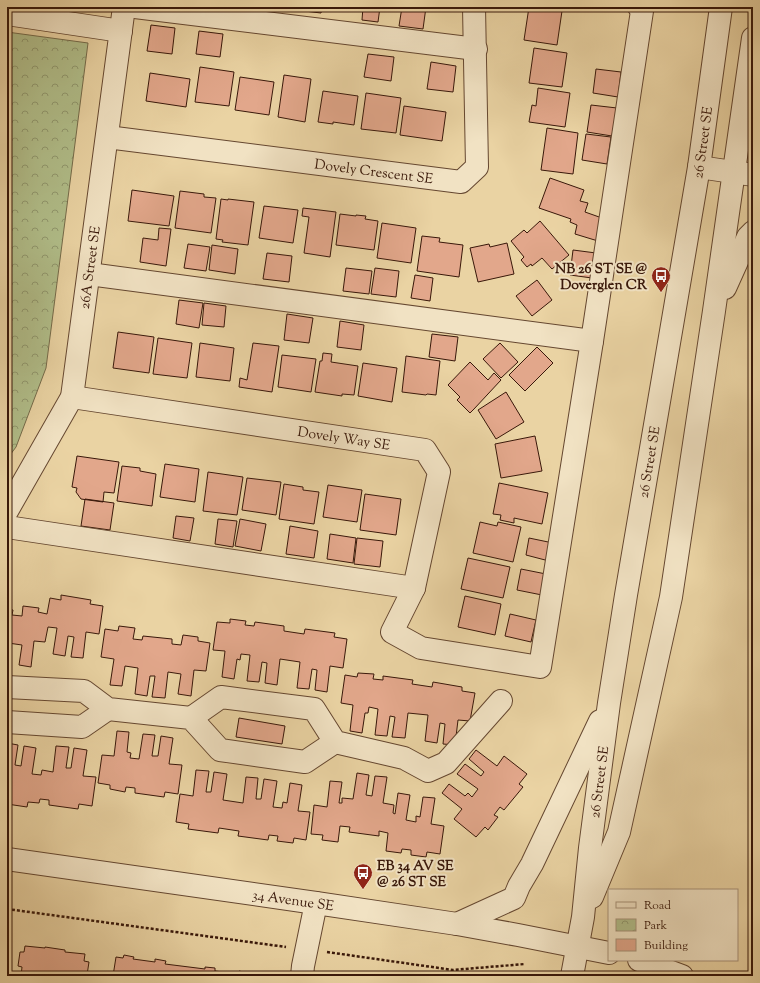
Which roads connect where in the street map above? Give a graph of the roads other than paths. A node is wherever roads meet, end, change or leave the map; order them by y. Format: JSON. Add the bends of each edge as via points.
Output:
{"nodes":[{"id":1,"x":124,"y":7,"type":"edge"},
{"id":2,"x":135,"y":7,"type":"edge"},
{"id":3,"x":474,"y":7,"type":"edge"},
{"id":4,"x":639,"y":7,"type":"edge"},
{"id":5,"x":721,"y":7,"type":"edge"},
{"id":6,"x":7,"y":14,"type":"edge"},
{"id":7,"x":121,"y":31,"type":"junction"},
{"id":8,"x":753,"y":38,"type":"edge"},
{"id":9,"x":476,"y":49,"type":"junction"},
{"id":10,"x":107,"y":137,"type":"junction"},
{"id":11,"x":699,"y":167,"type":"junction"},
{"id":12,"x":744,"y":173,"type":"edge"},
{"id":13,"x":753,"y":232,"type":"edge"},
{"id":14,"x":89,"y":274,"type":"junction"},
{"id":15,"x":714,"y":311,"type":"junction"},
{"id":16,"x":592,"y":342,"type":"junction"},
{"id":17,"x":72,"y":397,"type":"junction"},
{"id":18,"x":7,"y":511,"type":"edge"},
{"id":19,"x":7,"y":527,"type":"edge"},
{"id":20,"x":414,"y":588,"type":"junction"},
{"id":21,"x":7,"y":687,"type":"edge"},
{"id":22,"x":501,"y":701,"type":"dead end"},
{"id":23,"x":609,"y":703,"type":"junction"},
{"id":24,"x":108,"y":709,"type":"junction"},
{"id":25,"x":191,"y":718,"type":"junction"},
{"id":26,"x":7,"y":722,"type":"edge"},
{"id":27,"x":335,"y":742,"type":"junction"},
{"id":28,"x":7,"y":859,"type":"edge"},
{"id":29,"x":316,"y":903,"type":"junction"},
{"id":30,"x":583,"y":917,"type":"junction"},
{"id":31,"x":457,"y":924,"type":"junction"},
{"id":32,"x":578,"y":947,"type":"junction"},
{"id":33,"x":608,"y":953,"type":"edge"},
{"id":34,"x":642,"y":961,"type":"edge"},
{"id":35,"x":302,"y":975,"type":"edge"},
{"id":36,"x":572,"y":976,"type":"edge"},
{"id":37,"x":682,"y":976,"type":"edge"}],
"edges":[{"from":1,"to":7,"type":"street","name":"26A Street SE"},
{"from":2,"to":9,"type":"street"},
{"from":3,"to":9,"type":"street","name":"Dovely Crescent SE"},
{"from":4,"to":16,"type":"street","via":[[642,11]]},
{"from":5,"to":11,"type":"street","name":"26 Street SE"},
{"from":6,"to":7,"type":"street"},
{"from":7,"to":10,"type":"street","name":"26A Street SE"},
{"from":8,"to":12,"type":"street","name":"26 Street SE"},
{"from":9,"to":10,"type":"street","name":"Dovely Crescent SE","via":[[477,167],[461,182]]},
{"from":10,"to":14,"type":"street","name":"26A Street SE"},
{"from":11,"to":12,"type":"street"},
{"from":11,"to":23,"type":"street","name":"26 Street SE"},
{"from":12,"to":15,"type":"street","name":"26 Street SE"},
{"from":13,"to":15,"type":"street","via":[[748,237]]},
{"from":14,"to":16,"type":"street"},
{"from":14,"to":17,"type":"street","name":"26A Street SE"},
{"from":15,"to":30,"type":"street","name":"26 Street SE","via":[[671,597],[620,832]]},
{"from":16,"to":20,"type":"street","name":"Dovely Way SE","via":[[540,667],[421,648],[392,632]]},
{"from":17,"to":18,"type":"street","name":"26A Street SE"},
{"from":17,"to":20,"type":"street","name":"Dovely Way SE","via":[[425,450],[439,472]]},
{"from":19,"to":20,"type":"street"},
{"from":21,"to":24,"type":"street","via":[[84,691]]},
{"from":22,"to":27,"type":"street","via":[[446,763],[428,771],[404,758]]},
{"from":23,"to":30,"type":"street","name":"26 Street SE"},
{"from":23,"to":31,"type":"street","via":[[514,898]]},
{"from":24,"to":25,"type":"street"},
{"from":24,"to":26,"type":"street","via":[[82,727]]},
{"from":25,"to":27,"type":"street","via":[[220,750],[305,762]]},
{"from":25,"to":27,"type":"street","via":[[221,697],[314,709]]},
{"from":28,"to":29,"type":"street","name":"34 Avenue SE"},
{"from":29,"to":31,"type":"street","name":"34 Avenue SE"},
{"from":29,"to":35,"type":"street"},
{"from":30,"to":32,"type":"street","name":"26 Street SE"},
{"from":31,"to":32,"type":"street","name":"34 Avenue SE"},
{"from":32,"to":33,"type":"street","name":"34 Avenue SE"},
{"from":32,"to":36,"type":"street","name":"26 Street SE"},
{"from":34,"to":37,"type":"street"}]}
